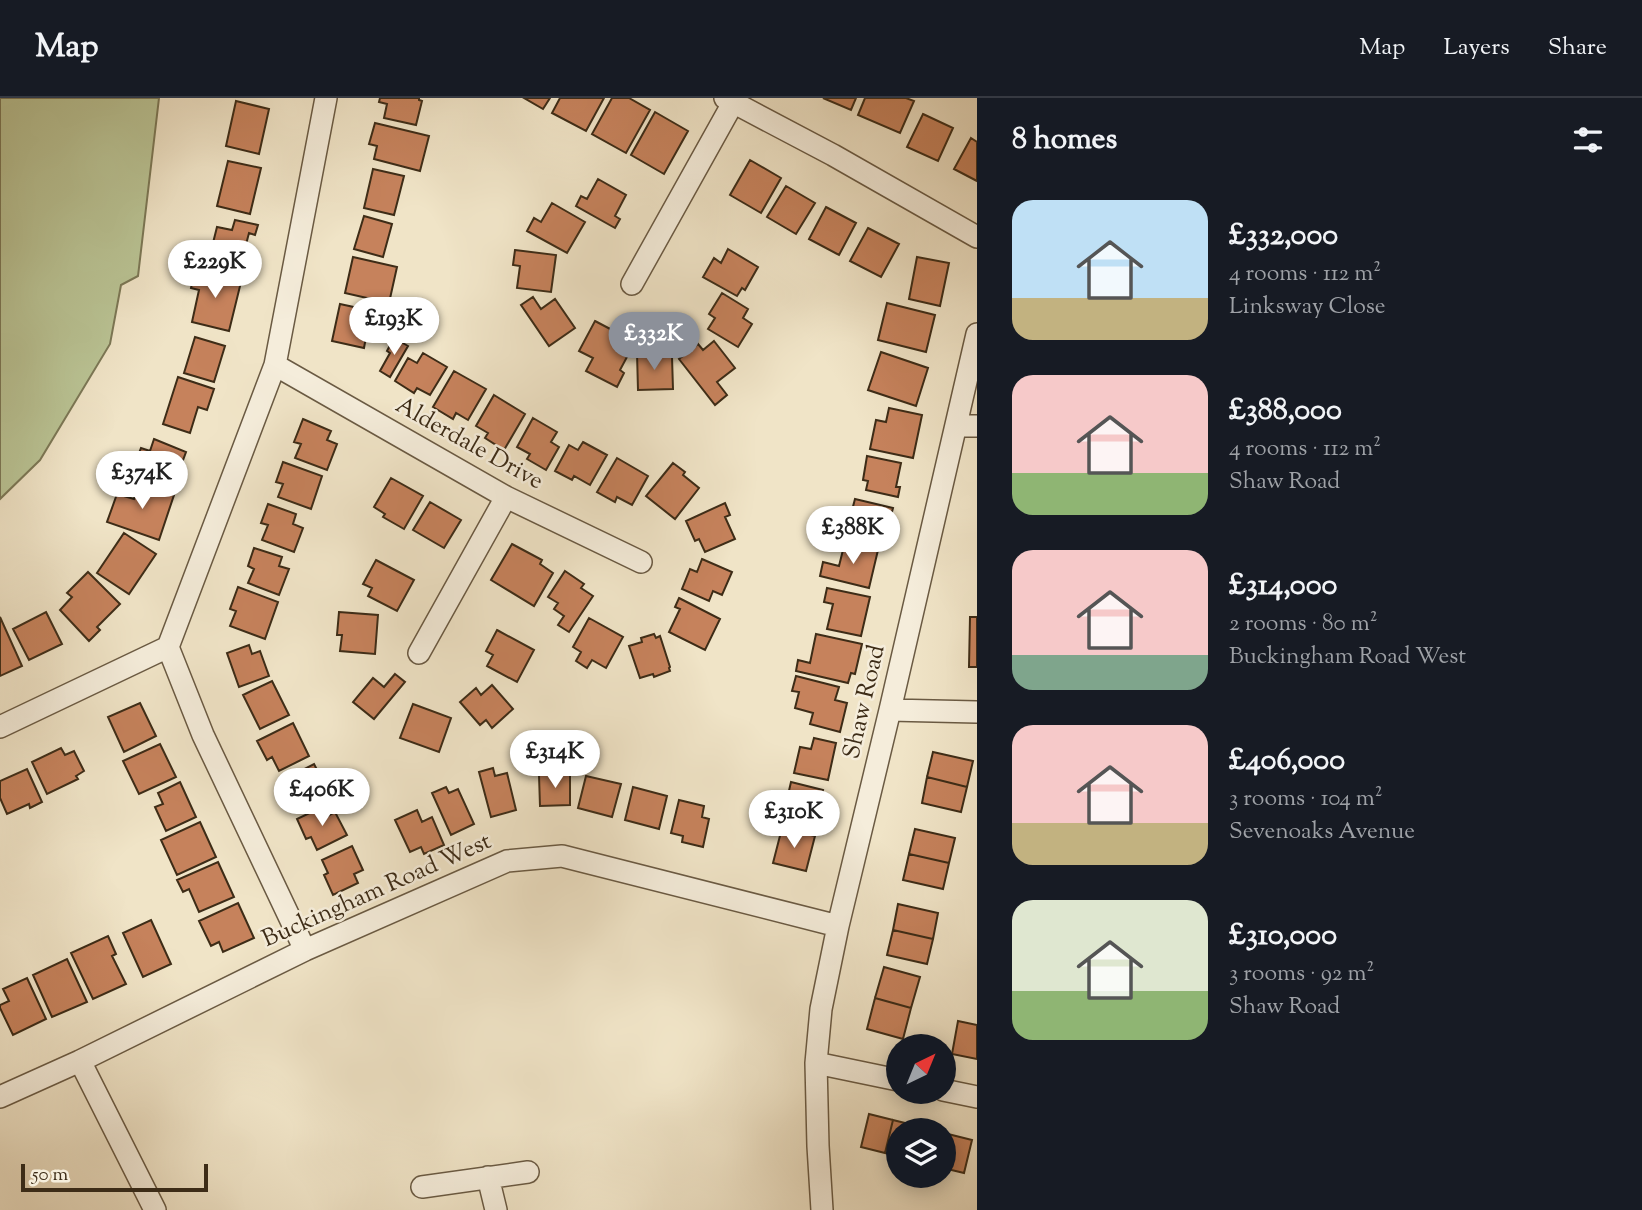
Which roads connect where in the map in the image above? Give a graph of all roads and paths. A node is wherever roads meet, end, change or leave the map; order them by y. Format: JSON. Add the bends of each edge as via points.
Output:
{"nodes":[{"id":1,"x":327,"y":98,"type":"edge"},
{"id":2,"x":729,"y":100,"type":"edge"},
{"id":3,"x":976,"y":236,"type":"edge"},
{"id":4,"x":632,"y":284,"type":"dead end"},
{"id":5,"x":977,"y":334,"type":"edge"},
{"id":6,"x":275,"y":365,"type":"junction"},
{"id":7,"x":966,"y":426,"type":"edge"},
{"id":8,"x":506,"y":497,"type":"junction"},
{"id":9,"x":641,"y":562,"type":"dead end"},
{"id":10,"x":167,"y":647,"type":"junction"},
{"id":11,"x":419,"y":653,"type":"dead end"},
{"id":12,"x":890,"y":710,"type":"junction"},
{"id":13,"x":977,"y":712,"type":"edge"},
{"id":14,"x":0,"y":727,"type":"edge"},
{"id":15,"x":838,"y":926,"type":"junction"},
{"id":16,"x":305,"y":950,"type":"junction"},
{"id":17,"x":80,"y":1061,"type":"junction"},
{"id":18,"x":816,"y":1063,"type":"junction"},
{"id":19,"x":886,"y":1078,"type":"edge"},
{"id":20,"x":956,"y":1093,"type":"edge"},
{"id":21,"x":0,"y":1097,"type":"edge"},
{"id":22,"x":977,"y":1097,"type":"edge"},
{"id":23,"x":528,"y":1172,"type":"dead end"},
{"id":24,"x":488,"y":1177,"type":"junction"},
{"id":25,"x":422,"y":1187,"type":"dead end"},
{"id":26,"x":155,"y":1210,"type":"edge"},
{"id":27,"x":496,"y":1210,"type":"edge"},
{"id":28,"x":822,"y":1210,"type":"edge"}],
"edges":[{"from":1,"to":6,"type":"street"},
{"from":2,"to":3,"type":"street"},
{"from":2,"to":4,"type":"street"},
{"from":5,"to":7,"type":"street","name":"Shaw Road"},
{"from":6,"to":8,"type":"street","name":"Alderdale Drive"},
{"from":6,"to":10,"type":"street"},
{"from":7,"to":12,"type":"street","name":"Shaw Road"},
{"from":8,"to":9,"type":"street","name":"Alderdale Drive"},
{"from":8,"to":11,"type":"street"},
{"from":10,"to":14,"type":"street"},
{"from":10,"to":16,"type":"street","via":[[203,735]]},
{"from":12,"to":13,"type":"street"},
{"from":12,"to":15,"type":"street","name":"Shaw Road"},
{"from":15,"to":16,"type":"street","name":"Buckingham Road West","via":[[562,856],[507,861]]},
{"from":15,"to":18,"type":"street","name":"Shaw Road","via":[[821,1009]]},
{"from":16,"to":17,"type":"street","name":"Buckingham Road West"},
{"from":17,"to":21,"type":"street","name":"Buckingham Road West"},
{"from":17,"to":26,"type":"street"},
{"from":18,"to":19,"type":"street"},
{"from":18,"to":28,"type":"street","name":"Shaw Road"},
{"from":20,"to":22,"type":"street"},
{"from":23,"to":24,"type":"street"},
{"from":24,"to":25,"type":"street"},
{"from":24,"to":27,"type":"street"}]}
